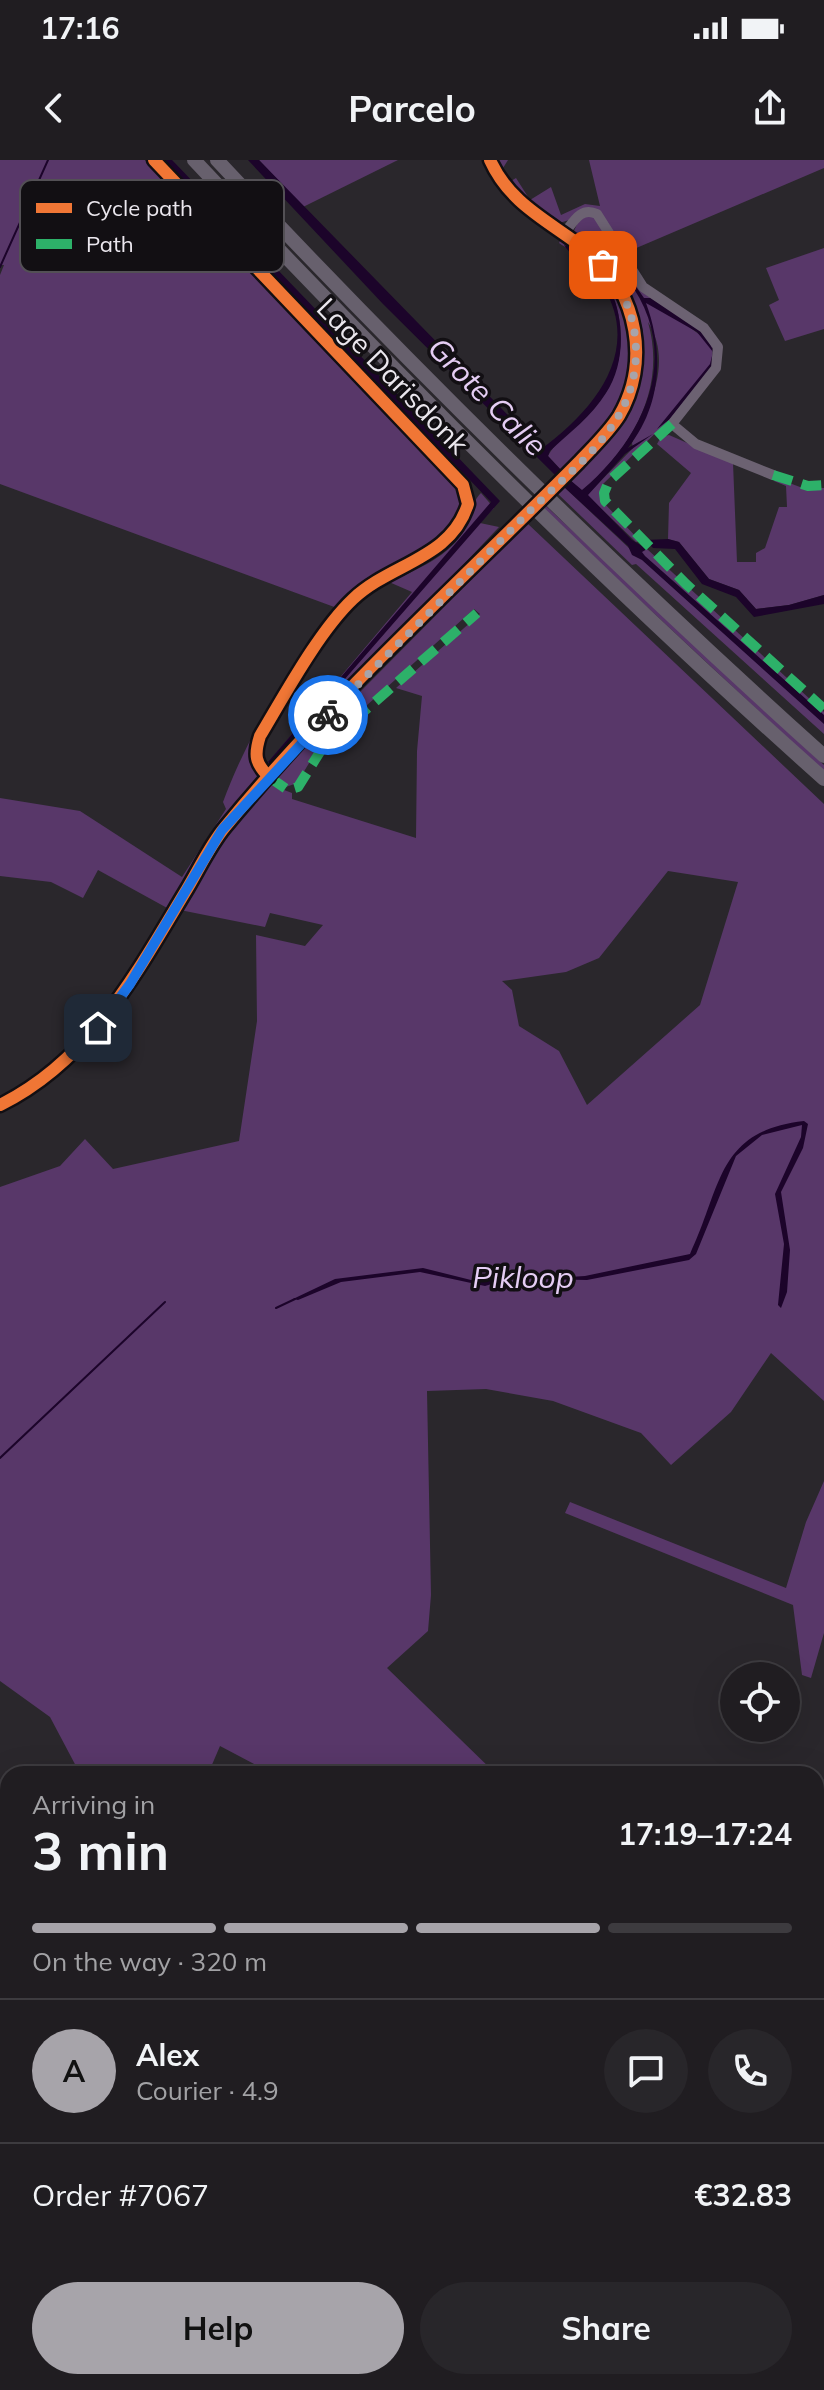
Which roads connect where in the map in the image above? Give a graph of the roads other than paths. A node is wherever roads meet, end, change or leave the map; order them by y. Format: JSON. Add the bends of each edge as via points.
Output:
{"nodes":[{"id":1,"x":154,"y":160,"type":"edge"},
{"id":2,"x":194,"y":160,"type":"edge"},
{"id":3,"x":217,"y":160,"type":"edge"},
{"id":4,"x":490,"y":160,"type":"edge"},
{"id":5,"x":173,"y":180,"type":"edge"},
{"id":6,"x":213,"y":180,"type":"edge"},
{"id":7,"x":236,"y":180,"type":"edge"},
{"id":8,"x":284,"y":230,"type":"edge"},
{"id":9,"x":563,"y":235,"type":"junction"},
{"id":10,"x":284,"y":255,"type":"edge"},
{"id":11,"x":260,"y":272,"type":"edge"},
{"id":12,"x":773,"y":475,"type":"dead end"},
{"id":13,"x":824,"y":756,"type":"edge"},
{"id":14,"x":269,"y":777,"type":"junction"},
{"id":15,"x":824,"y":779,"type":"edge"},
{"id":16,"x":0,"y":1105,"type":"edge"}],
"edges":[{"from":1,"to":5,"type":"street","name":"Lage Darisdonk"},
{"from":2,"to":6,"type":"highway"},
{"from":3,"to":7,"type":"highway"},
{"from":4,"to":9,"type":"street","via":[[512,195]]},
{"from":8,"to":13,"type":"highway","via":[[547,498]]},
{"from":9,"to":12,"type":"street","via":[[580,214],[597,214],[643,287],[708,331],[718,347],[716,368],[672,424],[696,444]]},
{"from":9,"to":14,"type":"street","bridge":true,"via":[[591,254],[619,285],[632,317],[636,343],[628,398],[605,435]]},
{"from":10,"to":15,"type":"highway","via":[[545,521]]},
{"from":11,"to":14,"type":"street","name":"Lage Darisdonk","via":[[463,485],[468,504],[453,535],[371,585],[339,614],[260,736],[257,764]]},
{"from":14,"to":16,"type":"street","via":[[222,830],[98,1028],[57,1068]]}]}
